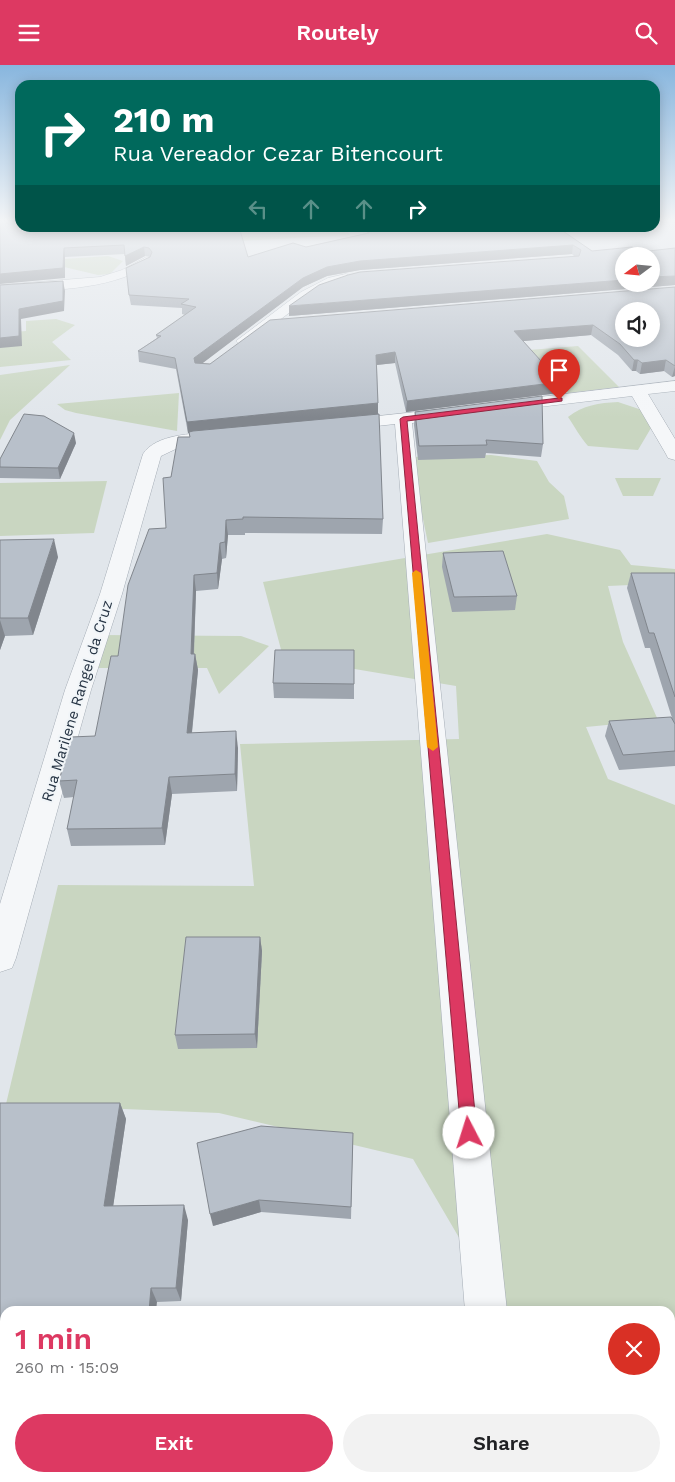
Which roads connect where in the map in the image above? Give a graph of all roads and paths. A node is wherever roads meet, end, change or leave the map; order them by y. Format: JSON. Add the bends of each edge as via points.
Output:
{"nodes":[{"id":1,"x":58,"y":285,"type":"edge"},
{"id":2,"x":321,"y":285,"type":"edge"},
{"id":3,"x":0,"y":289,"type":"edge"},
{"id":4,"x":287,"y":323,"type":"edge"},
{"id":5,"x":268,"y":324,"type":"junction"},
{"id":6,"x":236,"y":347,"type":"edge"},
{"id":7,"x":675,"y":386,"type":"edge"},
{"id":8,"x":637,"y":390,"type":"junction"},
{"id":9,"x":491,"y":408,"type":"edge"},
{"id":10,"x":471,"y":411,"type":"edge"},
{"id":11,"x":403,"y":419,"type":"junction"},
{"id":12,"x":327,"y":426,"type":"edge"},
{"id":13,"x":232,"y":436,"type":"edge"},
{"id":14,"x":675,"y":454,"type":"edge"},
{"id":15,"x":0,"y":958,"type":"edge"},
{"id":16,"x":486,"y":1306,"type":"edge"}],
"edges":[{"from":1,"to":3,"type":"street"},
{"from":2,"to":5,"type":"street"},
{"from":4,"to":5,"type":"street"},
{"from":5,"to":6,"type":"street"},
{"from":7,"to":8,"type":"street"},
{"from":8,"to":9,"type":"street"},
{"from":8,"to":14,"type":"street"},
{"from":10,"to":11,"type":"street"},
{"from":11,"to":12,"type":"street"},
{"from":11,"to":16,"type":"street"},
{"from":13,"to":15,"type":"street","name":"Rua Marilene Rangel da Cruz","via":[[176,442],[160,447],[152,454],[111,594],[78,690]]}]}
